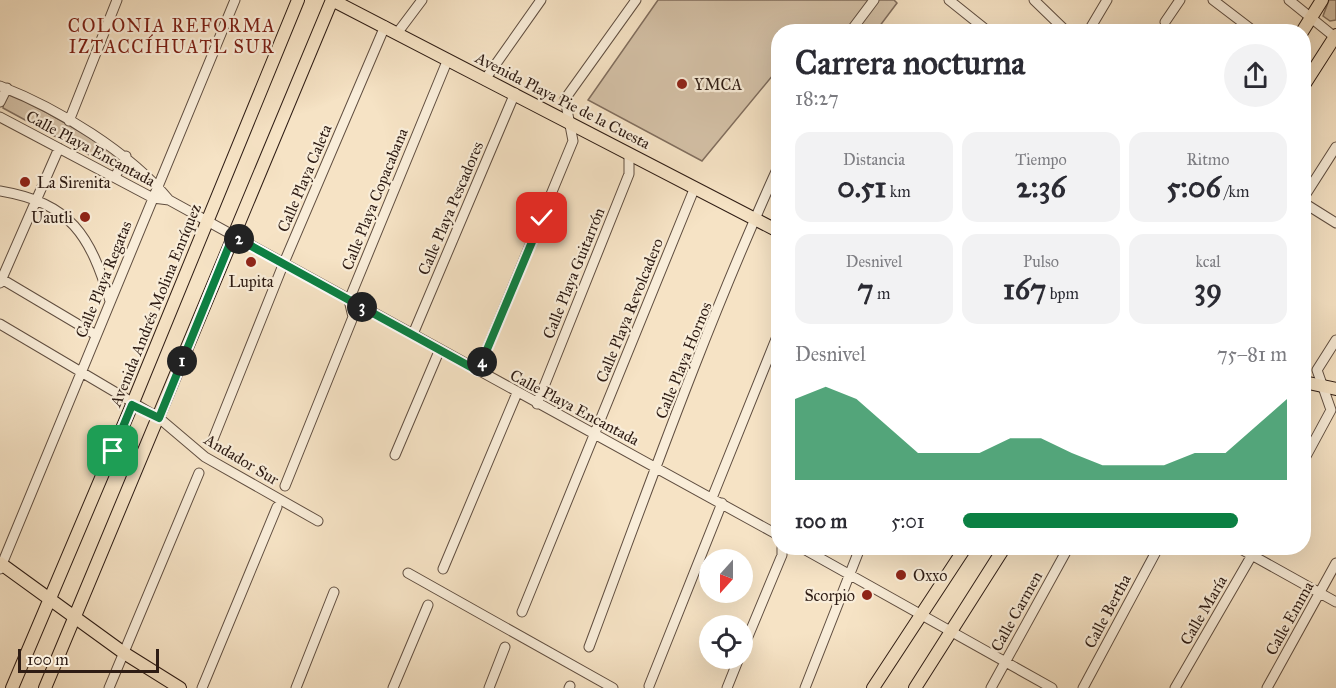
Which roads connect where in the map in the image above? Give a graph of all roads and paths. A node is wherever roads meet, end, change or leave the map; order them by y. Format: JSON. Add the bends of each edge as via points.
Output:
{"nodes":[{"id":1,"x":117,"y":0,"type":"edge"},
{"id":2,"x":235,"y":0,"type":"edge"},
{"id":3,"x":298,"y":0,"type":"edge"},
{"id":4,"x":332,"y":0,"type":"edge"},
{"id":5,"x":422,"y":0,"type":"edge"},
{"id":6,"x":541,"y":0,"type":"edge"},
{"id":7,"x":636,"y":0,"type":"edge"},
{"id":8,"x":874,"y":0,"type":"edge"},
{"id":9,"x":949,"y":0,"type":"edge"},
{"id":10,"x":1034,"y":0,"type":"edge"},
{"id":11,"x":1107,"y":0,"type":"edge"},
{"id":12,"x":1180,"y":0,"type":"edge"},
{"id":13,"x":1213,"y":0,"type":"edge"},
{"id":14,"x":1289,"y":0,"type":"edge"},
{"id":15,"x":1322,"y":0,"type":"edge"},
{"id":16,"x":1311,"y":17,"type":"junction"},
{"id":17,"x":1165,"y":22,"type":"dead end"},
{"id":18,"x":856,"y":24,"type":"edge"},
{"id":19,"x":979,"y":24,"type":"edge"},
{"id":20,"x":1059,"y":24,"type":"edge"},
{"id":21,"x":1093,"y":24,"type":"edge"},
{"id":22,"x":1244,"y":24,"type":"edge"},
{"id":23,"x":1307,"y":24,"type":"edge"},
{"id":24,"x":385,"y":26,"type":"junction"},
{"id":25,"x":398,"y":32,"type":"junction"},
{"id":26,"x":1336,"y":37,"type":"edge"},
{"id":27,"x":448,"y":59,"type":"junction"},
{"id":28,"x":1311,"y":74,"type":"edge"},
{"id":29,"x":486,"y":78,"type":"junction"},
{"id":30,"x":3,"y":87,"type":"edge"},
{"id":31,"x":515,"y":93,"type":"junction"},
{"id":32,"x":0,"y":102,"type":"edge"},
{"id":33,"x":0,"y":117,"type":"edge"},
{"id":34,"x":69,"y":121,"type":"junction"},
{"id":35,"x":570,"y":122,"type":"junction"},
{"id":36,"x":1336,"y":147,"type":"edge"},
{"id":37,"x":59,"y":148,"type":"junction"},
{"id":38,"x":628,"y":153,"type":"junction"},
{"id":39,"x":126,"y":156,"type":"junction"},
{"id":40,"x":115,"y":177,"type":"junction"},
{"id":41,"x":771,"y":183,"type":"edge"},
{"id":42,"x":157,"y":186,"type":"junction"},
{"id":43,"x":1311,"y":186,"type":"edge"},
{"id":44,"x":695,"y":187,"type":"junction"},
{"id":45,"x":0,"y":191,"type":"edge"},
{"id":46,"x":153,"y":198,"type":"junction"},
{"id":47,"x":37,"y":200,"type":"junction"},
{"id":48,"x":169,"y":200,"type":"junction"},
{"id":49,"x":1311,"y":207,"type":"edge"},
{"id":50,"x":755,"y":219,"type":"junction"},
{"id":51,"x":206,"y":220,"type":"junction"},
{"id":52,"x":1336,"y":222,"type":"edge"},
{"id":53,"x":771,"y":227,"type":"edge"},
{"id":54,"x":233,"y":236,"type":"junction"},
{"id":55,"x":283,"y":265,"type":"junction"},
{"id":56,"x":0,"y":280,"type":"edge"},
{"id":57,"x":349,"y":300,"type":"junction"},
{"id":58,"x":110,"y":301,"type":"junction"},
{"id":59,"x":0,"y":324,"type":"edge"},
{"id":60,"x":413,"y":334,"type":"junction"},
{"id":61,"x":96,"y":335,"type":"junction"},
{"id":62,"x":1336,"y":340,"type":"edge"},
{"id":63,"x":440,"y":349,"type":"junction"},
{"id":64,"x":771,"y":351,"type":"edge"},
{"id":65,"x":478,"y":371,"type":"junction"},
{"id":66,"x":81,"y":373,"type":"junction"},
{"id":67,"x":1311,"y":383,"type":"edge"},
{"id":68,"x":1323,"y":386,"type":"junction"},
{"id":69,"x":1336,"y":389,"type":"edge"},
{"id":70,"x":517,"y":393,"type":"junction"},
{"id":71,"x":537,"y":404,"type":"junction"},
{"id":72,"x":132,"y":405,"type":"junction"},
{"id":73,"x":159,"y":418,"type":"junction"},
{"id":74,"x":594,"y":436,"type":"junction"},
{"id":75,"x":212,"y":442,"type":"dead end"},
{"id":76,"x":1311,"y":447,"type":"edge"},
{"id":77,"x":395,"y":455,"type":"dead end"},
{"id":78,"x":657,"y":467,"type":"junction"},
{"id":79,"x":199,"y":473,"type":"dead end"},
{"id":80,"x":285,"y":486,"type":"dead end"},
{"id":81,"x":712,"y":498,"type":"junction"},
{"id":82,"x":722,"y":504,"type":"junction"},
{"id":83,"x":277,"y":507,"type":"dead end"},
{"id":84,"x":318,"y":521,"type":"dead end"},
{"id":85,"x":771,"y":531,"type":"edge"},
{"id":86,"x":782,"y":555,"type":"edge"},
{"id":87,"x":815,"y":555,"type":"edge"},
{"id":88,"x":857,"y":555,"type":"edge"},
{"id":89,"x":960,"y":555,"type":"edge"},
{"id":90,"x":999,"y":555,"type":"edge"},
{"id":91,"x":1064,"y":555,"type":"edge"},
{"id":92,"x":1154,"y":555,"type":"edge"},
{"id":93,"x":1252,"y":555,"type":"edge"},
{"id":94,"x":1260,"y":555,"type":"edge"},
{"id":95,"x":1336,"y":563,"type":"edge"},
{"id":96,"x":1,"y":566,"type":"edge"},
{"id":97,"x":443,"y":569,"type":"dead end"},
{"id":98,"x":408,"y":573,"type":"dead end"},
{"id":99,"x":849,"y":574,"type":"junction"},
{"id":100,"x":334,"y":592,"type":"dead end"},
{"id":101,"x":1320,"y":593,"type":"junction"},
{"id":102,"x":51,"y":601,"type":"junction"},
{"id":103,"x":1336,"y":602,"type":"edge"},
{"id":104,"x":428,"y":605,"type":"dead end"},
{"id":105,"x":522,"y":612,"type":"dead end"},
{"id":106,"x":921,"y":615,"type":"junction"},
{"id":107,"x":74,"y":618,"type":"junction"},
{"id":108,"x":753,"y":625,"type":"edge"},
{"id":109,"x":950,"y":631,"type":"junction"},
{"id":110,"x":505,"y":647,"type":"dead end"},
{"id":111,"x":589,"y":647,"type":"dead end"},
{"id":112,"x":124,"y":653,"type":"junction"},
{"id":113,"x":1005,"y":663,"type":"junction"},
{"id":114,"x":735,"y":669,"type":"edge"},
{"id":115,"x":649,"y":686,"type":"dead end"},
{"id":116,"x":12,"y":688,"type":"edge"},
{"id":117,"x":45,"y":688,"type":"edge"},
{"id":118,"x":110,"y":688,"type":"edge"},
{"id":119,"x":180,"y":688,"type":"edge"},
{"id":120,"x":202,"y":688,"type":"edge"},
{"id":121,"x":296,"y":688,"type":"edge"},
{"id":122,"x":393,"y":688,"type":"edge"},
{"id":123,"x":489,"y":688,"type":"edge"},
{"id":124,"x":613,"y":688,"type":"edge"},
{"id":125,"x":727,"y":688,"type":"edge"},
{"id":126,"x":805,"y":688,"type":"edge"},
{"id":127,"x":873,"y":688,"type":"edge"},
{"id":128,"x":915,"y":688,"type":"edge"},
{"id":129,"x":991,"y":688,"type":"edge"},
{"id":130,"x":1052,"y":688,"type":"edge"},
{"id":131,"x":1083,"y":688,"type":"edge"},
{"id":132,"x":1175,"y":688,"type":"edge"},
{"id":133,"x":1268,"y":688,"type":"edge"}],
"edges":[{"from":1,"to":34,"type":"street"},
{"from":2,"to":42,"type":"street","name":"Calle Playa Regatas"},
{"from":3,"to":51,"type":"main road","name":"Avenida Andrés Molina Enríquez"},
{"from":4,"to":24,"type":"main road","name":"Avenida Playa Pie de la Cuesta"},
{"from":4,"to":54,"type":"main road"},
{"from":5,"to":25,"type":"street"},
{"from":6,"to":29,"type":"street"},
{"from":7,"to":35,"type":"street","via":[[565,99]]},
{"from":8,"to":18,"type":"street"},
{"from":9,"to":19,"type":"street"},
{"from":10,"to":20,"type":"street"},
{"from":11,"to":21,"type":"street"},
{"from":12,"to":17,"type":"street"},
{"from":13,"to":22,"type":"street"},
{"from":14,"to":16,"type":"street"},
{"from":15,"to":16,"type":"main road"},
{"from":16,"to":23,"type":"main road"},
{"from":16,"to":26,"type":"street"},
{"from":24,"to":25,"type":"main road","name":"Avenida Playa Pie de la Cuesta"},
{"from":24,"to":55,"type":"street","name":"Calle Playa Caleta"},
{"from":25,"to":27,"type":"main road","name":"Avenida Playa Pie de la Cuesta"},
{"from":26,"to":28,"type":"main road"},
{"from":27,"to":29,"type":"main road","name":"Avenida Playa Pie de la Cuesta"},
{"from":27,"to":57,"type":"street","name":"Calle Playa Copacabana"},
{"from":29,"to":31,"type":"main road","name":"Avenida Playa Pie de la Cuesta"},
{"from":30,"to":32,"type":"street"},
{"from":30,"to":34,"type":"street","name":"Calle Playa Encantada"},
{"from":31,"to":35,"type":"main road","name":"Avenida Playa Pie de la Cuesta"},
{"from":31,"to":60,"type":"street","name":"Calle Playa Pescadores"},
{"from":33,"to":37,"type":"street","name":"Calle Playa Encantada"},
{"from":34,"to":39,"type":"street","name":"Calle Playa Encantada"},
{"from":35,"to":38,"type":"main road","name":"Avenida Playa Pie de la Cuesta"},
{"from":35,"to":65,"type":"street","via":[[573,141]]},
{"from":36,"to":43,"type":"street"},
{"from":37,"to":40,"type":"street","name":"Calle Playa Encantada"},
{"from":37,"to":47,"type":"street"},
{"from":38,"to":44,"type":"main road","name":"Avenida Playa Pie de la Cuesta"},
{"from":38,"to":71,"type":"street","name":"Calle Playa Guitarrón","via":[[629,174]]},
{"from":39,"to":40,"type":"street"},
{"from":39,"to":42,"type":"street","name":"Calle Playa Encantada"},
{"from":40,"to":46,"type":"street","name":"Calle Playa Encantada"},
{"from":41,"to":50,"type":"street","name":"Calle Playa Hornos"},
{"from":42,"to":46,"type":"street","name":"Calle Playa Regatas"},
{"from":42,"to":48,"type":"street","name":"Calle Playa Encantada"},
{"from":44,"to":50,"type":"main road","name":"Avenida Playa Pie de la Cuesta"},
{"from":44,"to":74,"type":"street","name":"Calle Playa Revolcadero"},
{"from":45,"to":47,"type":"street"},
{"from":46,"to":48,"type":"street","name":"Calle Playa Encantada"},
{"from":46,"to":58,"type":"street","name":"Calle Playa Regatas"},
{"from":47,"to":56,"type":"street"},
{"from":47,"to":58,"type":"street","via":[[65,217],[80,232],[102,274]]},
{"from":48,"to":51,"type":"street","name":"Calle Playa Encantada"},
{"from":49,"to":52,"type":"street"},
{"from":50,"to":53,"type":"main road","name":"Avenida Playa Pie de la Cuesta"},
{"from":50,"to":78,"type":"street","name":"Calle Playa Hornos"},
{"from":51,"to":54,"type":"street","name":"Calle Playa Encantada"},
{"from":51,"to":72,"type":"main road","name":"Avenida Andrés Molina Enríquez"},
{"from":54,"to":55,"type":"street","name":"Calle Playa Encantada"},
{"from":54,"to":73,"type":"main road"},
{"from":55,"to":57,"type":"street","name":"Calle Playa Encantada"},
{"from":55,"to":75,"type":"street","name":"Calle Playa Caleta"},
{"from":56,"to":61,"type":"street"},
{"from":57,"to":60,"type":"street","name":"Calle Playa Encantada"},
{"from":57,"to":80,"type":"street","name":"Calle Playa Copacabana","via":[[353,317]]},
{"from":58,"to":61,"type":"street","name":"Calle Playa Regatas"},
{"from":59,"to":66,"type":"street","name":"Andador Sur"},
{"from":60,"to":63,"type":"street","name":"Calle Playa Encantada"},
{"from":61,"to":66,"type":"street","name":"Calle Playa Regatas"},
{"from":62,"to":68,"type":"street","via":[[1317,370]]},
{"from":63,"to":65,"type":"street","name":"Calle Playa Encantada"},
{"from":63,"to":77,"type":"street"},
{"from":64,"to":81,"type":"street"},
{"from":65,"to":70,"type":"street","name":"Calle Playa Encantada"},
{"from":66,"to":72,"type":"street","name":"Andador Sur"},
{"from":66,"to":96,"type":"street","name":"Calle Playa Regatas"},
{"from":67,"to":68,"type":"main road"},
{"from":68,"to":69,"type":"main road"},
{"from":68,"to":76,"type":"street","via":[[1331,410]]},
{"from":70,"to":71,"type":"street","name":"Calle Playa Encantada"},
{"from":70,"to":97,"type":"street"},
{"from":71,"to":74,"type":"street","name":"Calle Playa Encantada"},
{"from":72,"to":73,"type":"street","name":"Andador Sur"},
{"from":72,"to":102,"type":"main road","name":"Avenida Andrés Molina Enríquez"},
{"from":73,"to":84,"type":"street","name":"Andador Sur","via":[[205,457]]},
{"from":73,"to":107,"type":"main road"},
{"from":74,"to":78,"type":"street","name":"Calle Playa Encantada"},
{"from":74,"to":105,"type":"street","name":"Calle Playa Revolcadero"},
{"from":78,"to":81,"type":"street","name":"Calle Playa Encantada"},
{"from":78,"to":111,"type":"street","name":"Calle Playa Hornos"},
{"from":79,"to":112,"type":"street"},
{"from":81,"to":82,"type":"street","name":"Calle Playa Encantada"},
{"from":82,"to":85,"type":"street","name":"Calle Playa Encantada"},
{"from":82,"to":115,"type":"street"},
{"from":83,"to":120,"type":"street"},
{"from":86,"to":108,"type":"street"},
{"from":87,"to":99,"type":"street"},
{"from":88,"to":99,"type":"street"},
{"from":89,"to":106,"type":"main road"},
{"from":90,"to":109,"type":"main road"},
{"from":91,"to":113,"type":"street","name":"Calle Carmen"},
{"from":92,"to":131,"type":"street","name":"Calle Bertha"},
{"from":93,"to":132,"type":"street","name":"Calle María"},
{"from":94,"to":101,"type":"street"},
{"from":95,"to":101,"type":"street","name":"Calle Emma"},
{"from":96,"to":102,"type":"main road"},
{"from":98,"to":124,"type":"street"},
{"from":99,"to":106,"type":"street"},
{"from":99,"to":126,"type":"street"},
{"from":100,"to":121,"type":"street"},
{"from":101,"to":103,"type":"street"},
{"from":101,"to":133,"type":"street","name":"Calle Emma"},
{"from":102,"to":107,"type":"main road"},
{"from":102,"to":116,"type":"main road","name":"Avenida Andrés Molina Enríquez"},
{"from":104,"to":122,"type":"street"},
{"from":106,"to":109,"type":"street"},
{"from":106,"to":127,"type":"main road"},
{"from":107,"to":112,"type":"main road"},
{"from":107,"to":117,"type":"main road"},
{"from":109,"to":113,"type":"street"},
{"from":109,"to":128,"type":"main road"},
{"from":110,"to":123,"type":"street"},
{"from":112,"to":118,"type":"street"},
{"from":112,"to":119,"type":"main road"},
{"from":113,"to":129,"type":"street","name":"Calle Carmen"},
{"from":113,"to":130,"type":"street"},
{"from":114,"to":125,"type":"street"}]}
